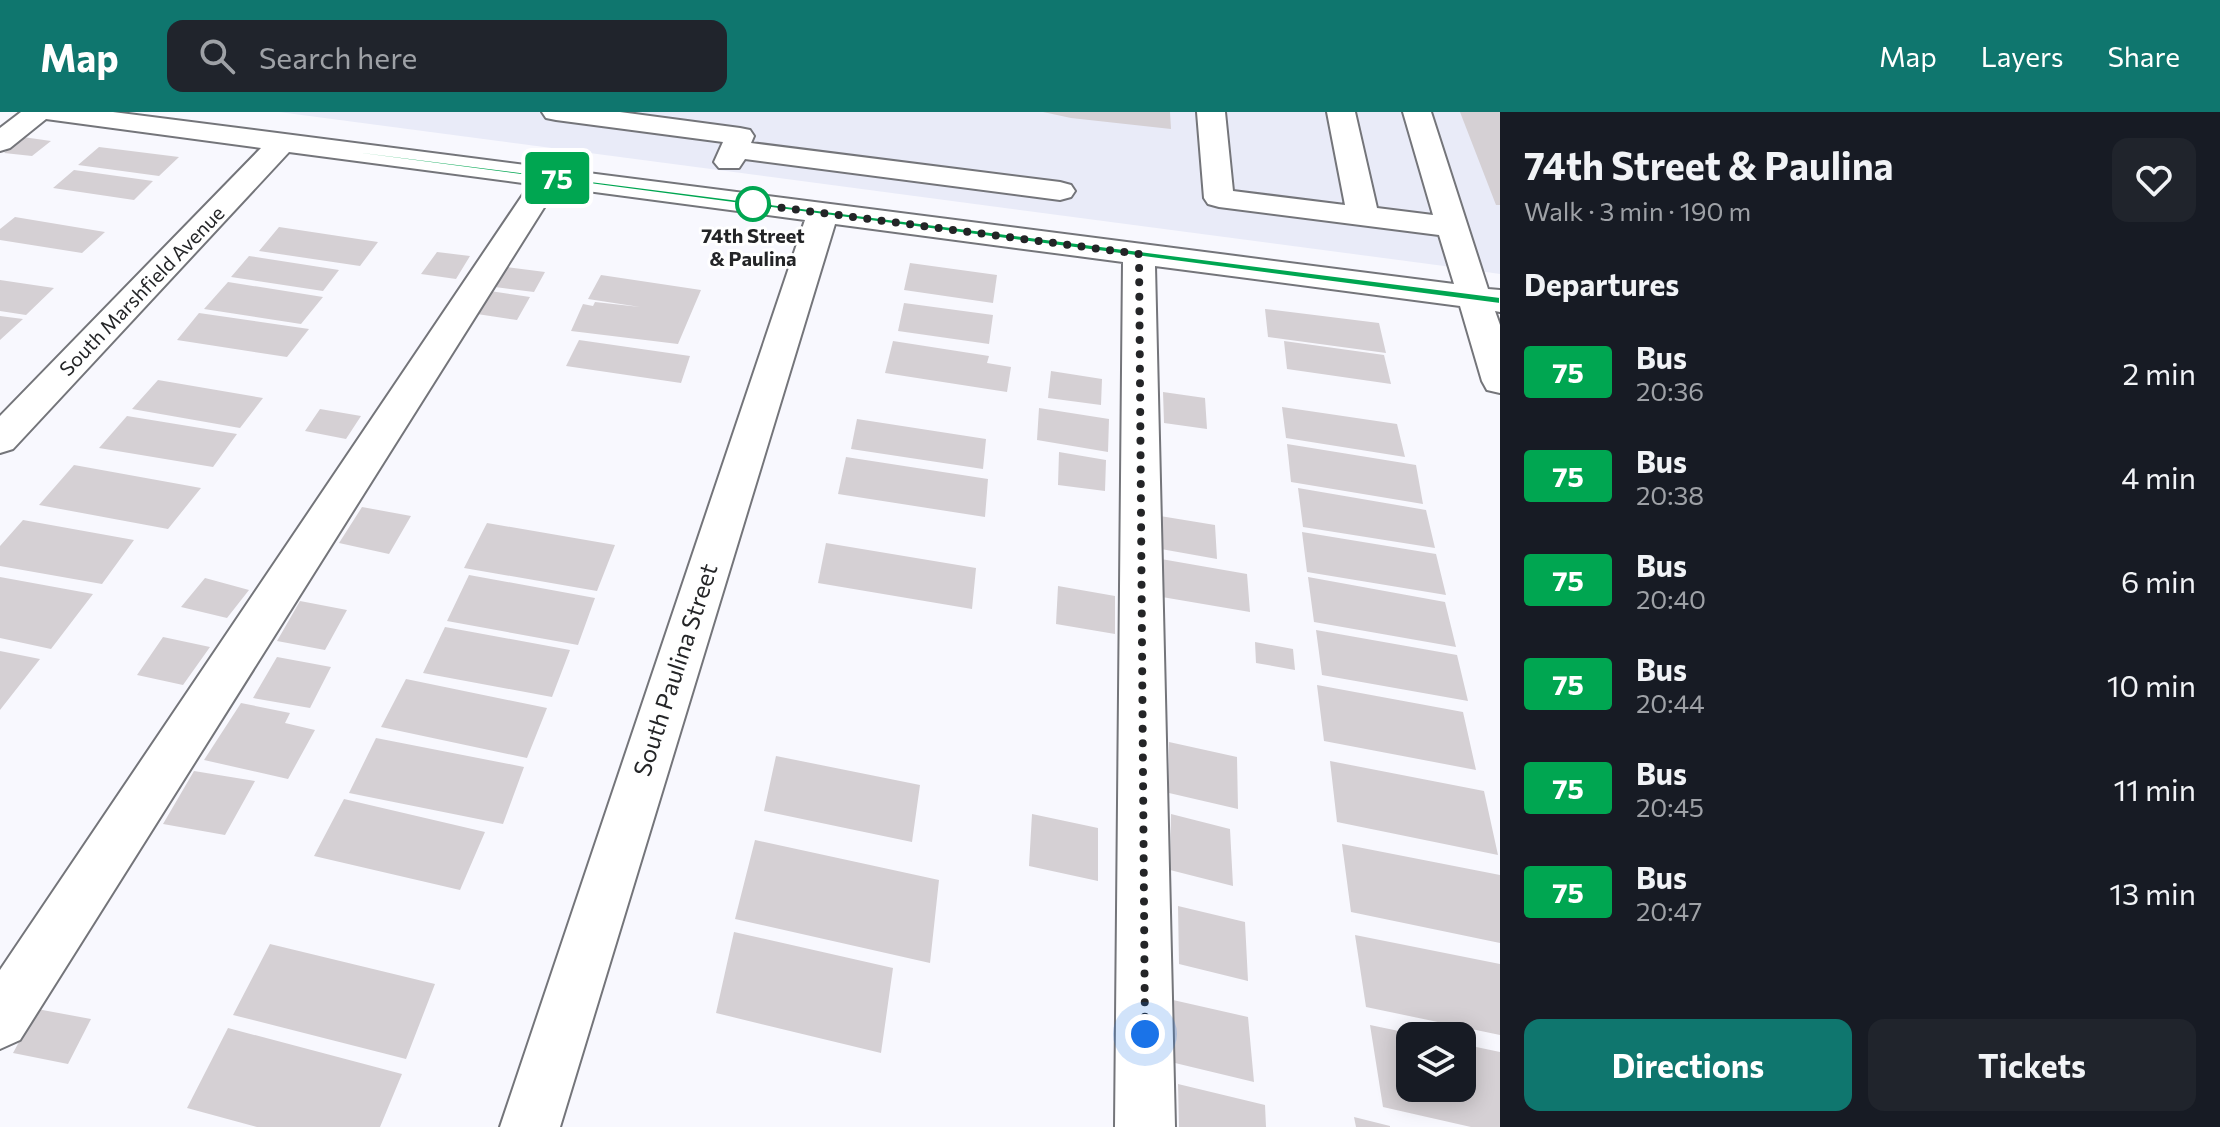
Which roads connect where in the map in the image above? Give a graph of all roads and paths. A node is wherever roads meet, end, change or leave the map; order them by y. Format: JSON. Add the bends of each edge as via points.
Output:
{"nodes":[{"id":1,"x":38,"y":112,"type":"edge"},
{"id":2,"x":49,"y":112,"type":"edge"},
{"id":3,"x":556,"y":112,"type":"edge"},
{"id":4,"x":1211,"y":112,"type":"edge"},
{"id":5,"x":1341,"y":112,"type":"edge"},
{"id":6,"x":1417,"y":112,"type":"edge"},
{"id":7,"x":142,"y":118,"type":"edge"},
{"id":8,"x":0,"y":142,"type":"edge"},
{"id":9,"x":283,"y":142,"type":"junction"},
{"id":10,"x":734,"y":149,"type":"junction"},
{"id":11,"x":549,"y":177,"type":"junction"},
{"id":12,"x":1060,"y":191,"type":"dead end"},
{"id":13,"x":711,"y":198,"type":"junction"},
{"id":14,"x":823,"y":213,"type":"junction"},
{"id":15,"x":1363,"y":216,"type":"junction"},
{"id":16,"x":1451,"y":227,"type":"junction"},
{"id":17,"x":1139,"y":254,"type":"junction"},
{"id":18,"x":1486,"y":299,"type":"edge"},
{"id":19,"x":1500,"y":381,"type":"edge"},
{"id":20,"x":0,"y":439,"type":"edge"},
{"id":21,"x":0,"y":1020,"type":"edge"},
{"id":22,"x":530,"y":1127,"type":"edge"},
{"id":23,"x":1145,"y":1127,"type":"edge"}],
"edges":[{"from":1,"to":8,"type":"street"},
{"from":2,"to":7,"type":"street"},
{"from":3,"to":10,"type":"street","via":[[740,136]]},
{"from":4,"to":15,"type":"street","via":[[1219,198]]},
{"from":5,"to":15,"type":"street"},
{"from":6,"to":16,"type":"street"},
{"from":7,"to":9,"type":"street"},
{"from":9,"to":11,"type":"street"},
{"from":9,"to":20,"type":"street","name":"South Marshfield Avenue"},
{"from":10,"to":12,"type":"street"},
{"from":10,"to":13,"type":"street"},
{"from":11,"to":13,"type":"street"},
{"from":11,"to":21,"type":"street"},
{"from":13,"to":14,"type":"street"},
{"from":14,"to":17,"type":"street"},
{"from":14,"to":22,"type":"street","name":"South Paulina Street"},
{"from":15,"to":16,"type":"street"},
{"from":16,"to":18,"type":"street"},
{"from":17,"to":18,"type":"street"},
{"from":17,"to":23,"type":"street"},
{"from":18,"to":19,"type":"street"}]}
